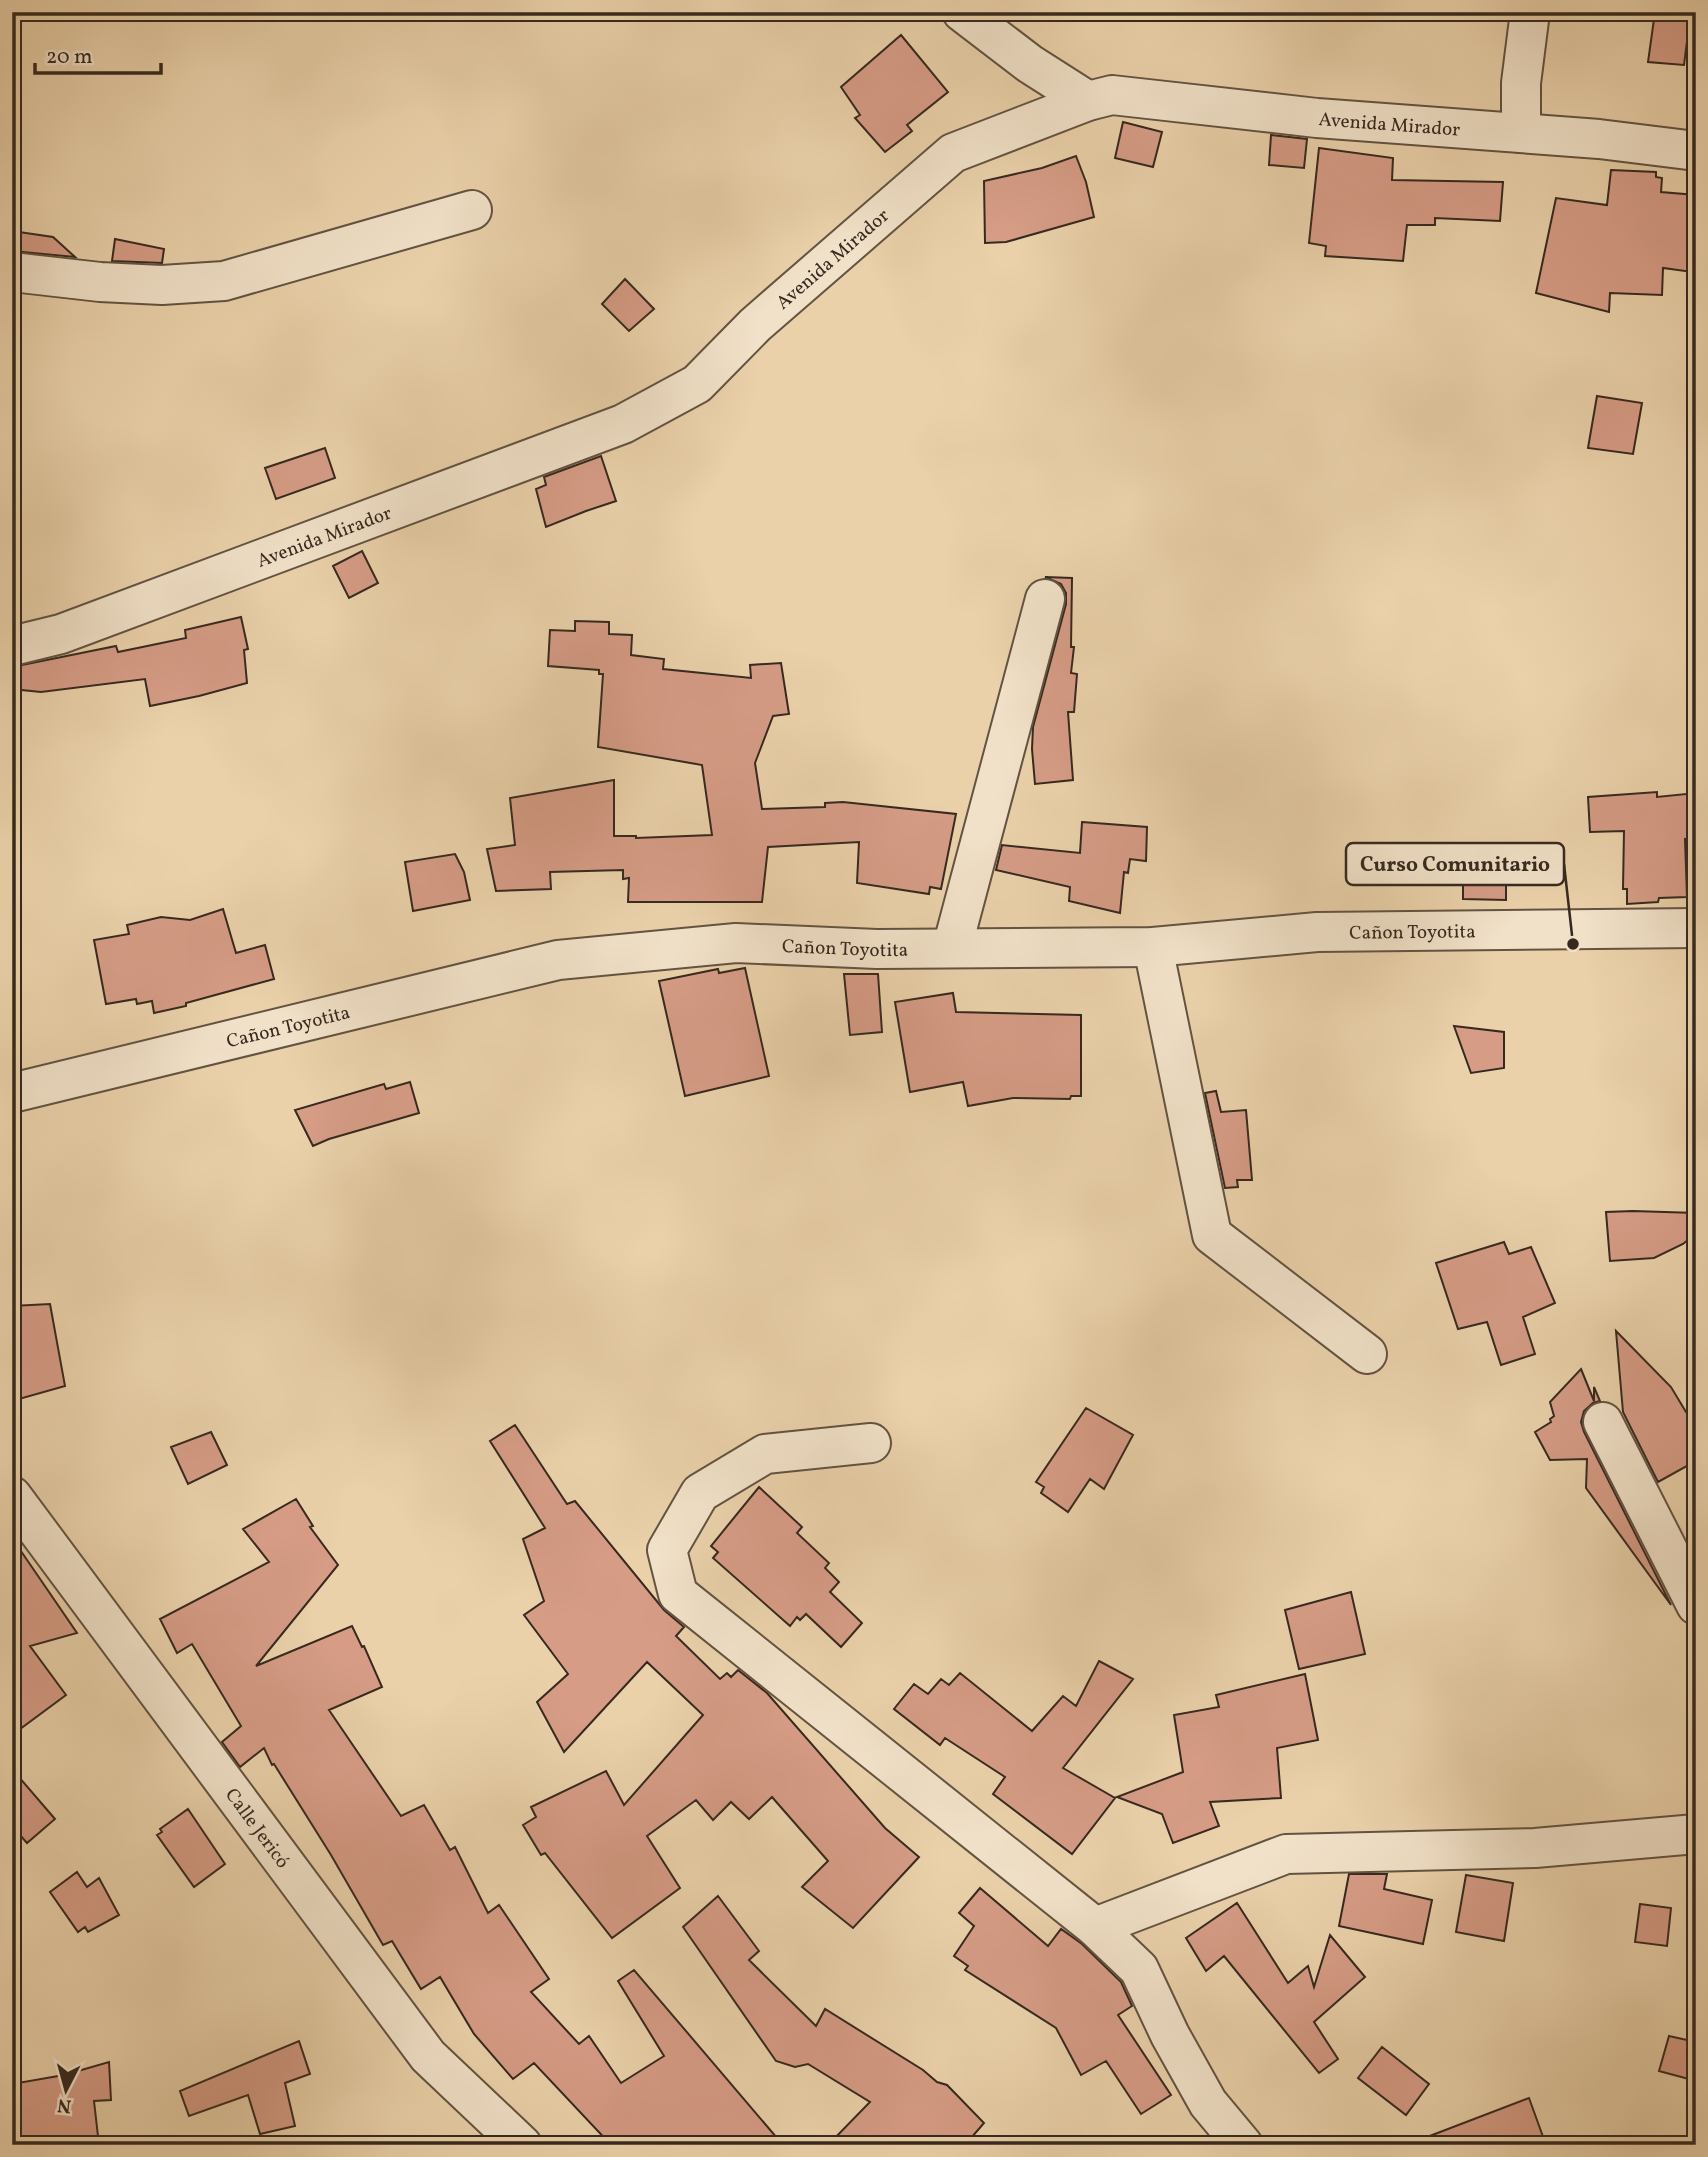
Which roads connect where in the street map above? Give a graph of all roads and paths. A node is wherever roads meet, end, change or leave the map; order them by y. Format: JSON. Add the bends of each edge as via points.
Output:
{"nodes":[{"id":1,"x":962,"y":12,"type":"edge"},
{"id":2,"x":1530,"y":12,"type":"edge"},
{"id":3,"x":1088,"y":101,"type":"junction"},
{"id":4,"x":1521,"y":134,"type":"junction"},
{"id":5,"x":1696,"y":151,"type":"edge"},
{"id":6,"x":471,"y":210,"type":"dead end"},
{"id":7,"x":12,"y":272,"type":"edge"},
{"id":8,"x":1045,"y":598,"type":"dead end"},
{"id":9,"x":12,"y":646,"type":"edge"},
{"id":10,"x":1696,"y":928,"type":"edge"},
{"id":11,"x":1153,"y":947,"type":"junction"},
{"id":12,"x":952,"y":948,"type":"junction"},
{"id":13,"x":12,"y":1093,"type":"edge"},
{"id":14,"x":1367,"y":1354,"type":"dead end"},
{"id":15,"x":1603,"y":1422,"type":"dead end"},
{"id":16,"x":871,"y":1443,"type":"dead end"},
{"id":17,"x":12,"y":1496,"type":"edge"},
{"id":18,"x":1696,"y":1605,"type":"edge"},
{"id":19,"x":1696,"y":1834,"type":"edge"},
{"id":20,"x":1095,"y":1927,"type":"junction"},
{"id":21,"x":522,"y":2145,"type":"edge"},
{"id":22,"x":1242,"y":2145,"type":"edge"}],
"edges":[{"from":1,"to":3,"type":"street"},
{"from":2,"to":4,"type":"street","via":[[1521,83]]},
{"from":3,"to":4,"type":"street","name":"Avenida Mirador","via":[[1112,95]]},
{"from":3,"to":9,"type":"street","name":"Avenida Mirador","via":[[953,153],[755,325],[697,384],[623,424],[61,634]]},
{"from":4,"to":5,"type":"street","name":"Avenida Mirador"},
{"from":6,"to":7,"type":"street","via":[[224,281],[162,285]]},
{"from":8,"to":12,"type":"street"},
{"from":10,"to":11,"type":"street","name":"Cañon Toyotita","via":[[1317,932]]},
{"from":11,"to":12,"type":"street","name":"Cañon Toyotita"},
{"from":11,"to":14,"type":"street","via":[[1212,1235]]},
{"from":12,"to":13,"type":"street","name":"Cañon Toyotita","via":[[736,943],[558,960]]},
{"from":15,"to":18,"type":"street"},
{"from":16,"to":20,"type":"street","via":[[765,1454],[700,1493],[667,1549],[678,1594]]},
{"from":17,"to":21,"type":"street","name":"Calle Jericó","via":[[428,2056]]},
{"from":19,"to":20,"type":"street","via":[[1535,1848],[1286,1854]]},
{"from":20,"to":22,"type":"street","via":[[1139,1969],[1208,2102]]}]}
